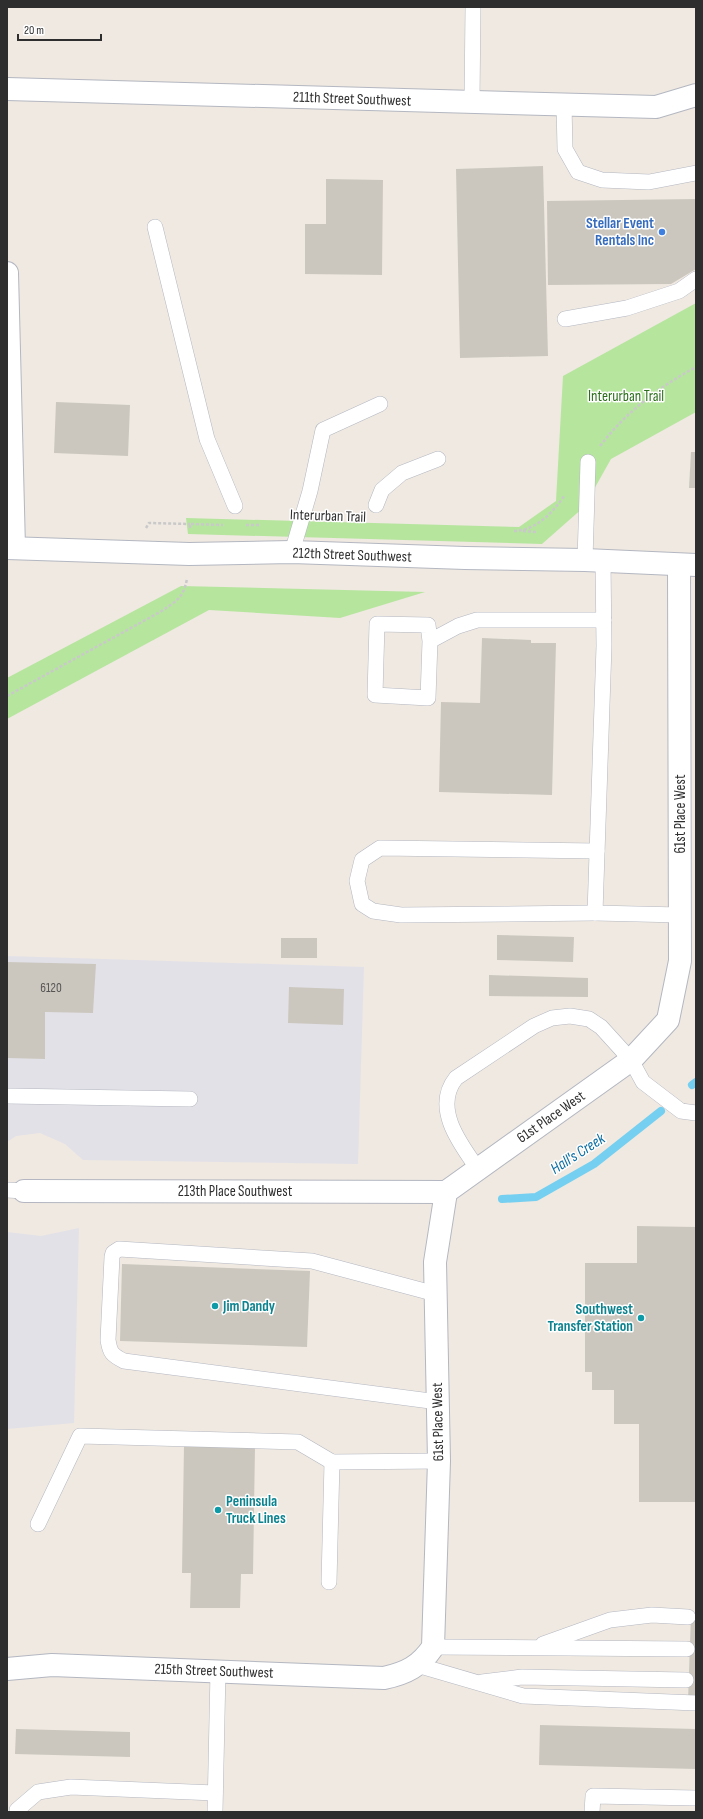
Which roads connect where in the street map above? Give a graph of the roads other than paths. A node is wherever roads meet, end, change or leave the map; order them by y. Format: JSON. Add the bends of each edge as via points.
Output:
{"nodes":[{"id":1,"x":473,"y":7,"type":"edge"},
{"id":2,"x":7,"y":89,"type":"edge"},
{"id":3,"x":696,"y":95,"type":"edge"},
{"id":4,"x":472,"y":102,"type":"junction"},
{"id":5,"x":564,"y":105,"type":"junction"},
{"id":6,"x":696,"y":173,"type":"edge"},
{"id":7,"x":154,"y":226,"type":"dead end"},
{"id":8,"x":7,"y":273,"type":"edge"},
{"id":9,"x":7,"y":277,"type":"edge"},
{"id":10,"x":696,"y":279,"type":"edge"},
{"id":11,"x":566,"y":319,"type":"dead end"},
{"id":12,"x":380,"y":404,"type":"dead end"},
{"id":13,"x":438,"y":459,"type":"dead end"},
{"id":14,"x":588,"y":462,"type":"road end"},
{"id":15,"x":376,"y":505,"type":"dead end"},
{"id":16,"x":235,"y":506,"type":"dead end"},
{"id":17,"x":10,"y":548,"type":"edge"},
{"id":18,"x":292,"y":552,"type":"junction"},
{"id":19,"x":594,"y":561,"type":"junction"},
{"id":20,"x":688,"y":565,"type":"edge"},
{"id":21,"x":604,"y":620,"type":"junction"},
{"id":22,"x":430,"y":641,"type":"junction"},
{"id":23,"x":597,"y":851,"type":"junction"},
{"id":24,"x":595,"y":913,"type":"junction"},
{"id":25,"x":680,"y":915,"type":"junction"},
{"id":26,"x":631,"y":1060,"type":"junction"},
{"id":27,"x":7,"y":1096,"type":"edge"},
{"id":28,"x":190,"y":1099,"type":"dead end"},
{"id":29,"x":696,"y":1113,"type":"edge"},
{"id":30,"x":478,"y":1169,"type":"junction"},
{"id":31,"x":16,"y":1191,"type":"edge"},
{"id":32,"x":446,"y":1192,"type":"junction"},
{"id":33,"x":436,"y":1294,"type":"junction"},
{"id":34,"x":438,"y":1402,"type":"junction"},
{"id":35,"x":439,"y":1461,"type":"junction"},
{"id":36,"x":332,"y":1462,"type":"junction"},
{"id":37,"x":38,"y":1524,"type":"dead end"},
{"id":38,"x":330,"y":1582,"type":"dead end"},
{"id":39,"x":688,"y":1617,"type":"dead end"},
{"id":40,"x":433,"y":1647,"type":"junction"},
{"id":41,"x":537,"y":1647,"type":"junction"},
{"id":42,"x":687,"y":1649,"type":"dead end"},
{"id":43,"x":417,"y":1665,"type":"junction"},
{"id":44,"x":7,"y":1669,"type":"edge"},
{"id":45,"x":218,"y":1671,"type":"junction"},
{"id":46,"x":686,"y":1680,"type":"dead end"},
{"id":47,"x":475,"y":1682,"type":"junction"},
{"id":48,"x":696,"y":1703,"type":"edge"},
{"id":49,"x":215,"y":1793,"type":"junction"},
{"id":50,"x":696,"y":1798,"type":"edge"},
{"id":51,"x":17,"y":1812,"type":"edge"},
{"id":52,"x":215,"y":1812,"type":"edge"},
{"id":53,"x":592,"y":1812,"type":"edge"}],
"edges":[{"from":1,"to":4,"type":"lane"},
{"from":2,"to":4,"type":"street","name":"211th Street Southwest"},
{"from":3,"to":5,"type":"street","name":"211th Street Southwest","via":[[656,107]]},
{"from":4,"to":5,"type":"street","name":"211th Street Southwest"},
{"from":5,"to":6,"type":"lane","via":[[565,149],[578,172],[602,180],[649,182]]},
{"from":7,"to":16,"type":"lane","via":[[207,439]]},
{"from":8,"to":9,"type":"street"},
{"from":9,"to":17,"type":"street"},
{"from":10,"to":11,"type":"lane","via":[[680,291],[627,308]]},
{"from":12,"to":18,"type":"lane","via":[[323,430],[310,491]]},
{"from":13,"to":15,"type":"lane","via":[[402,473],[382,490]]},
{"from":14,"to":19,"type":"lane"},
{"from":17,"to":18,"type":"street","name":"212th Street Southwest","via":[[189,554]]},
{"from":18,"to":19,"type":"street","name":"212th Street Southwest"},
{"from":19,"to":20,"type":"street","name":"212th Street Southwest"},
{"from":19,"to":21,"type":"lane"},
{"from":20,"to":25,"type":"street","name":"61st Place West"},
{"from":21,"to":22,"type":"lane","via":[[477,620],[458,626]]},
{"from":21,"to":23,"type":"lane"},
{"from":22,"to":22,"type":"lane","via":[[428,698],[375,695],[377,624],[428,625]]},
{"from":23,"to":24,"type":"lane"},
{"from":23,"to":24,"type":"lane","via":[[380,848],[362,860],[357,881],[362,904],[372,911],[401,915]]},
{"from":24,"to":25,"type":"lane"},
{"from":25,"to":26,"type":"street","name":"61st Place West","via":[[680,961],[668,1020]]},
{"from":26,"to":29,"type":"lane","via":[[643,1082],[681,1111]]},
{"from":26,"to":30,"type":"street","name":"61st Place West"},
{"from":26,"to":30,"type":"lane","via":[[601,1027],[589,1019],[570,1016],[552,1018],[534,1026],[456,1078],[448,1094],[449,1118],[454,1134]]},
{"from":27,"to":28,"type":"lane"},
{"from":30,"to":32,"type":"street","name":"61st Place West"},
{"from":31,"to":32,"type":"street","name":"213th Place Southwest"},
{"from":32,"to":33,"type":"street","name":"61st Place West","via":[[435,1262]]},
{"from":33,"to":34,"type":"street","name":"61st Place West"},
{"from":33,"to":34,"type":"lane","via":[[312,1261],[119,1249],[112,1257],[108,1340],[114,1356],[124,1361]]},
{"from":34,"to":35,"type":"street","name":"61st Place West"},
{"from":35,"to":36,"type":"lane"},
{"from":35,"to":40,"type":"street","name":"61st Place West"},
{"from":36,"to":37,"type":"lane","via":[[298,1442],[80,1436]]},
{"from":36,"to":38,"type":"lane"},
{"from":39,"to":41,"type":"lane","via":[[652,1615],[610,1620]]},
{"from":40,"to":41,"type":"lane"},
{"from":40,"to":43,"type":"street"},
{"from":41,"to":42,"type":"lane"},
{"from":43,"to":45,"type":"street","name":"215th Street Southwest","via":[[400,1675],[384,1678]]},
{"from":43,"to":47,"type":"lane"},
{"from":44,"to":45,"type":"street","name":"215th Street Southwest","via":[[52,1666]]},
{"from":45,"to":49,"type":"lane"},
{"from":46,"to":47,"type":"lane","via":[[522,1677]]},
{"from":47,"to":48,"type":"lane","via":[[523,1696]]},
{"from":49,"to":51,"type":"lane","via":[[72,1787],[38,1792]]},
{"from":49,"to":52,"type":"lane"},
{"from":50,"to":53,"type":"lane","via":[[593,1796]]}]}
